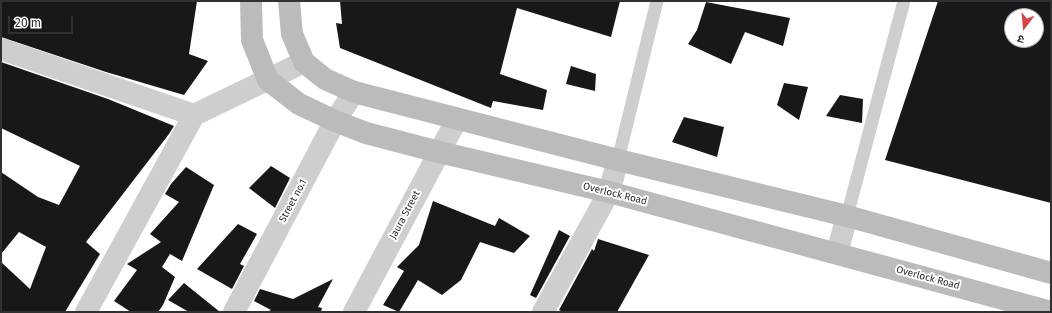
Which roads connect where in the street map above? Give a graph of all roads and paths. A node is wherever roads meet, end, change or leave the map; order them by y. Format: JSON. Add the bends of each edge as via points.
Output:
{"nodes":[{"id":1,"x":251,"y":1,"type":"edge"},
{"id":2,"x":289,"y":1,"type":"edge"},
{"id":3,"x":657,"y":1,"type":"edge"},
{"id":4,"x":904,"y":1,"type":"edge"},
{"id":5,"x":1,"y":49,"type":"edge"},
{"id":6,"x":304,"y":62,"type":"junction"},
{"id":7,"x":268,"y":80,"type":"junction"},
{"id":8,"x":354,"y":92,"type":"junction"},
{"id":9,"x":194,"y":115,"type":"junction"},
{"id":10,"x":457,"y":119,"type":"junction"},
{"id":11,"x":336,"y":121,"type":"junction"},
{"id":12,"x":439,"y":152,"type":"junction"},
{"id":13,"x":618,"y":160,"type":"junction"},
{"id":14,"x":609,"y":192,"type":"junction"},
{"id":15,"x":847,"y":216,"type":"junction"},
{"id":16,"x":837,"y":253,"type":"junction"},
{"id":17,"x":1051,"y":273,"type":"edge"},
{"id":18,"x":86,"y":312,"type":"edge"},
{"id":19,"x":234,"y":312,"type":"edge"},
{"id":20,"x":354,"y":312,"type":"edge"},
{"id":21,"x":543,"y":312,"type":"edge"},
{"id":22,"x":1051,"y":312,"type":"edge"}],
"edges":[{"from":1,"to":7,"type":"street","via":[[252,40]]},
{"from":2,"to":6,"type":"street","via":[[292,34]]},
{"from":3,"to":13,"type":"lane"},
{"from":4,"to":15,"type":"lane"},
{"from":5,"to":9,"type":"street"},
{"from":6,"to":7,"type":"street"},
{"from":6,"to":8,"type":"street","via":[[325,79]]},
{"from":7,"to":9,"type":"street"},
{"from":7,"to":11,"type":"street","name":"Overlock Road","via":[[299,104]]},
{"from":8,"to":10,"type":"street"},
{"from":8,"to":11,"type":"street","name":"Street no.1"},
{"from":9,"to":18,"type":"street"},
{"from":10,"to":12,"type":"street","name":"Jaura Street"},
{"from":10,"to":13,"type":"street"},
{"from":11,"to":12,"type":"street","name":"Overlock Road"},
{"from":11,"to":19,"type":"street","name":"Street no.1"},
{"from":12,"to":14,"type":"street","name":"Overlock Road"},
{"from":12,"to":20,"type":"street","name":"Jaura Street"},
{"from":13,"to":14,"type":"street"},
{"from":13,"to":15,"type":"street"},
{"from":14,"to":16,"type":"street","name":"Overlock Road"},
{"from":14,"to":21,"type":"street"},
{"from":15,"to":16,"type":"street"},
{"from":15,"to":17,"type":"street"},
{"from":16,"to":22,"type":"street","name":"Overlock Road"}]}
